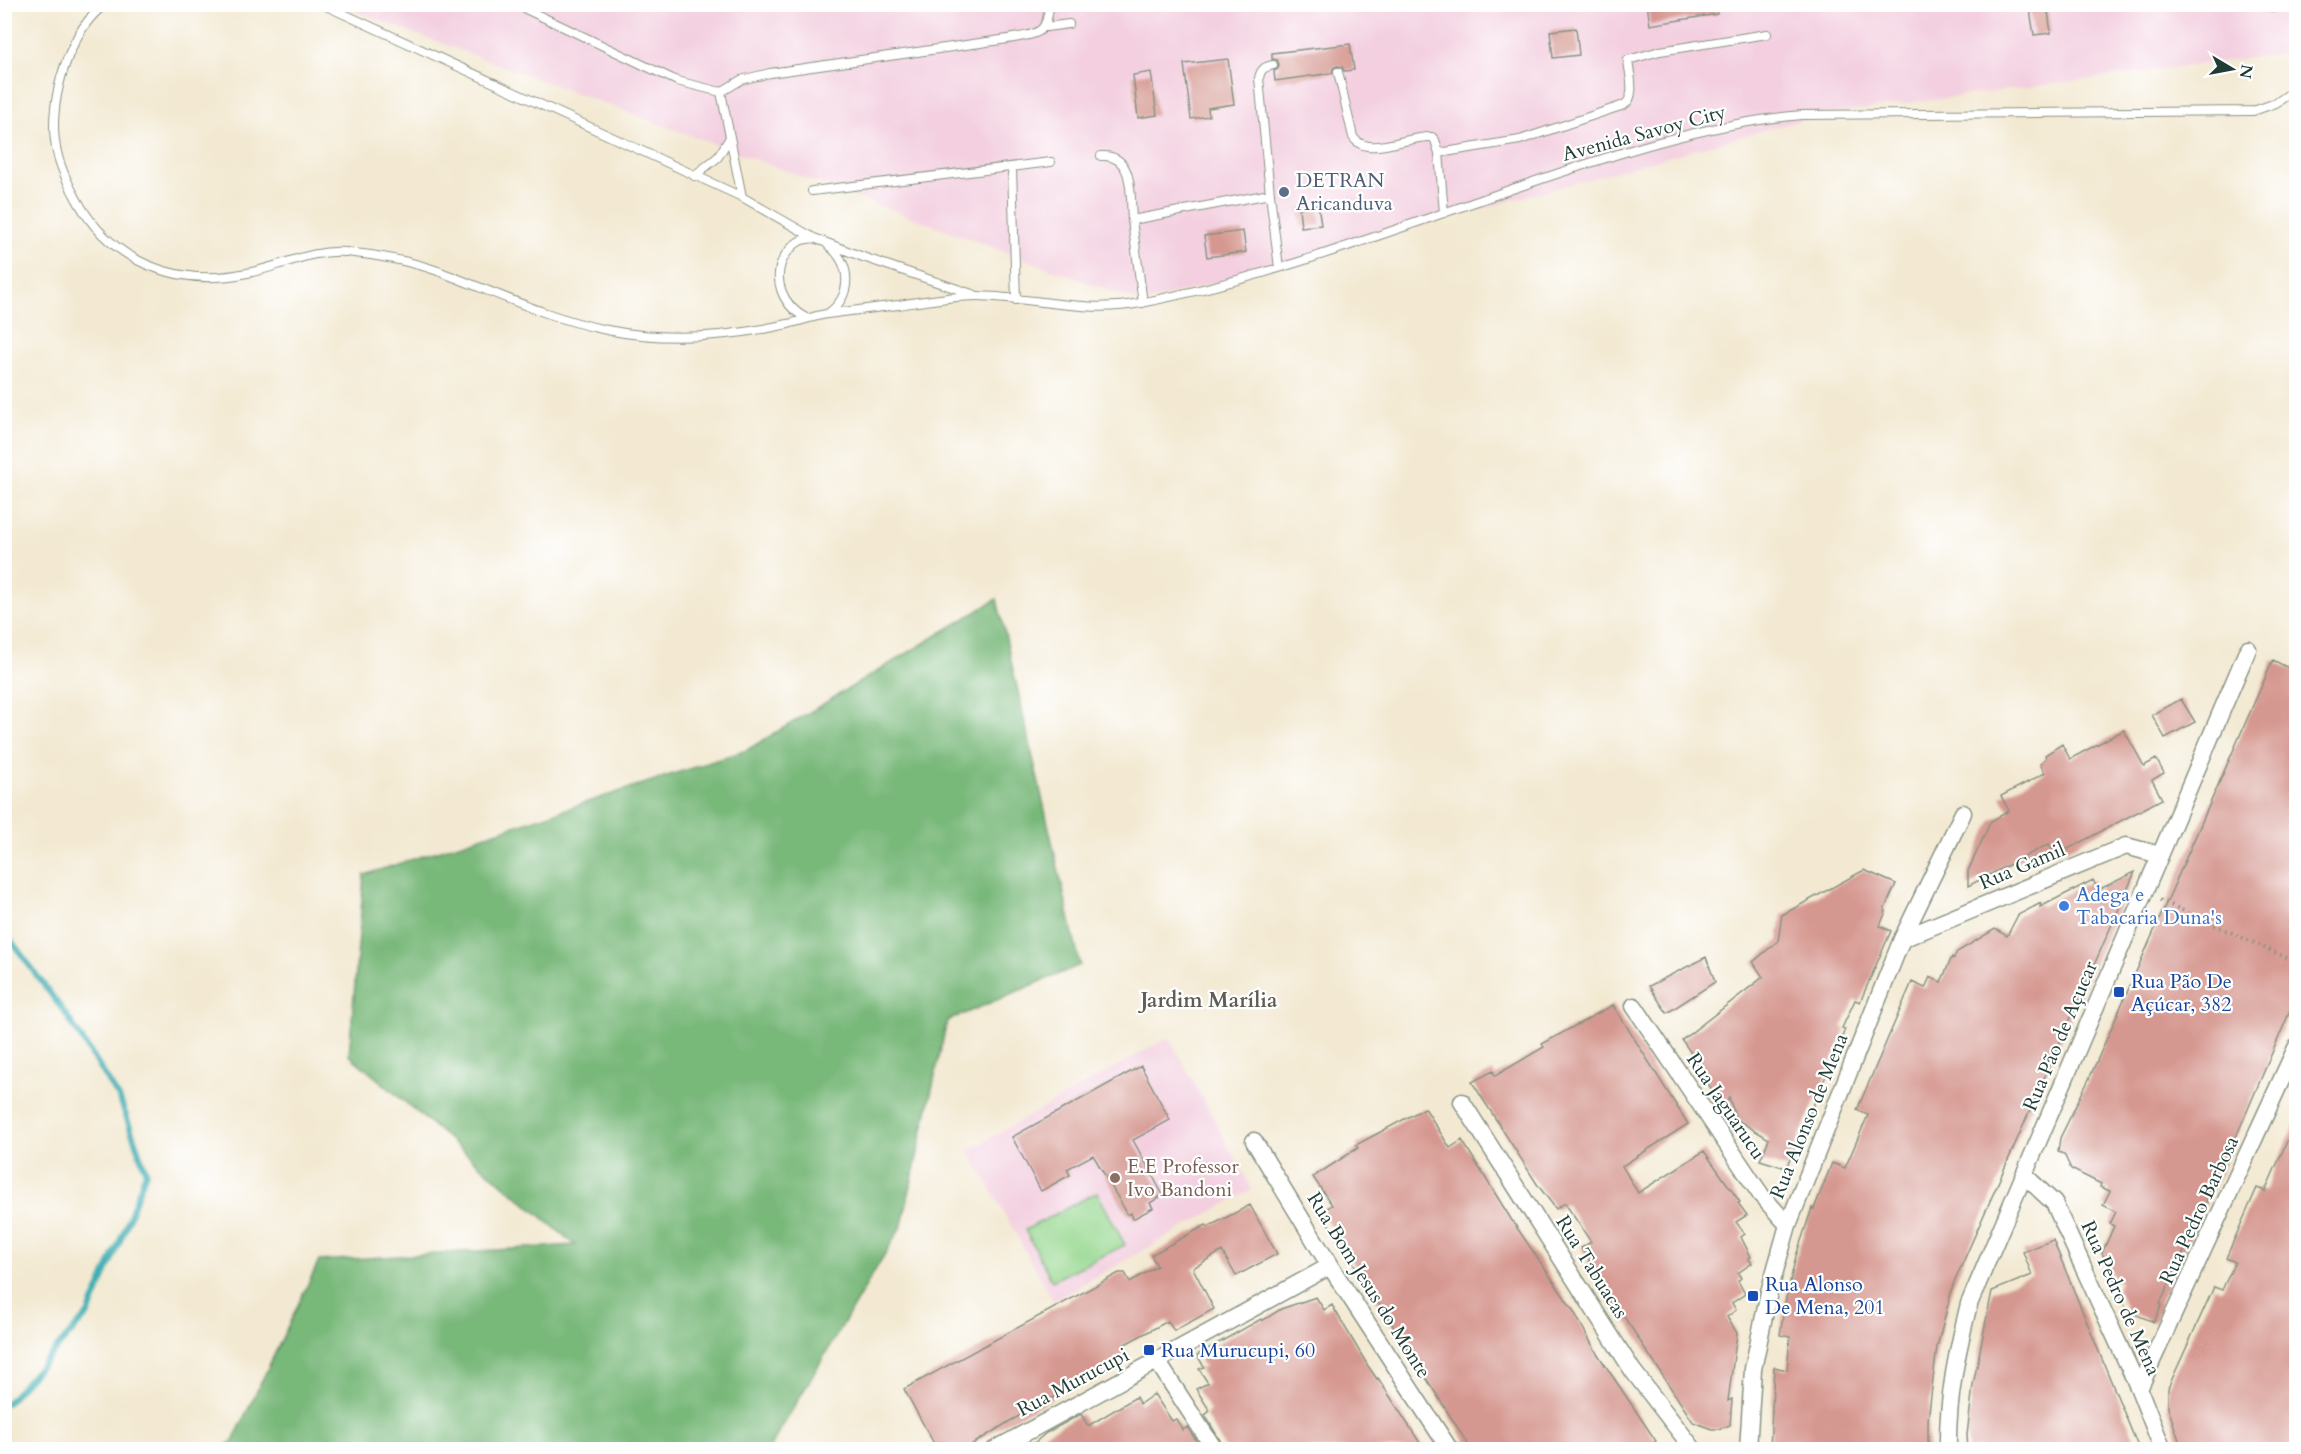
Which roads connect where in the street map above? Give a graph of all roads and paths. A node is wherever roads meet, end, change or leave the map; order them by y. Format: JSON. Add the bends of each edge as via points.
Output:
{"nodes":[{"id":1,"x":106,"y":4,"type":"edge"},
{"id":2,"x":322,"y":4,"type":"edge"},
{"id":3,"x":515,"y":4,"type":"edge"},
{"id":4,"x":1049,"y":4,"type":"edge"},
{"id":5,"x":2259,"y":4,"type":"edge"},
{"id":6,"x":2296,"y":7,"type":"edge"},
{"id":7,"x":98,"y":8,"type":"edge"},
{"id":8,"x":1070,"y":24,"type":"dead end"},
{"id":9,"x":1046,"y":27,"type":"junction"},
{"id":10,"x":1767,"y":34,"type":"dead end"},
{"id":11,"x":1273,"y":65,"type":"dead end"},
{"id":12,"x":1338,"y":72,"type":"dead end"},
{"id":13,"x":2296,"y":89,"type":"edge"},
{"id":14,"x":721,"y":92,"type":"junction"},
{"id":15,"x":729,"y":140,"type":"junction"},
{"id":16,"x":1439,"y":153,"type":"junction"},
{"id":17,"x":1101,"y":156,"type":"dead end"},
{"id":18,"x":1051,"y":162,"type":"dead end"},
{"id":19,"x":1012,"y":168,"type":"junction"},
{"id":20,"x":694,"y":176,"type":"junction"},
{"id":21,"x":812,"y":190,"type":"dead end"},
{"id":22,"x":1270,"y":194,"type":"junction"},
{"id":23,"x":742,"y":197,"type":"junction"},
{"id":24,"x":1444,"y":213,"type":"junction"},
{"id":25,"x":1132,"y":220,"type":"junction"},
{"id":26,"x":819,"y":239,"type":"junction"},
{"id":27,"x":1279,"y":268,"type":"junction"},
{"id":28,"x":978,"y":296,"type":"junction"},
{"id":29,"x":1016,"y":300,"type":"junction"},
{"id":30,"x":1143,"y":303,"type":"junction"},
{"id":31,"x":826,"y":314,"type":"junction"},
{"id":32,"x":806,"y":318,"type":"junction"},
{"id":33,"x":2248,"y":650,"type":"dead end"},
{"id":34,"x":1962,"y":813,"type":"dead end"},
{"id":35,"x":2160,"y":855,"type":"junction"},
{"id":36,"x":2144,"y":893,"type":"junction"},
{"id":37,"x":1902,"y":939,"type":"junction"},
{"id":38,"x":2296,"y":962,"type":"edge"},
{"id":39,"x":1634,"y":1006,"type":"dead end"},
{"id":40,"x":2296,"y":1048,"type":"edge"},
{"id":41,"x":1462,"y":1102,"type":"dead end"},
{"id":42,"x":1254,"y":1141,"type":"dead end"},
{"id":43,"x":2024,"y":1175,"type":"junction"},
{"id":44,"x":1788,"y":1225,"type":"junction"},
{"id":45,"x":1330,"y":1266,"type":"junction"},
{"id":46,"x":1157,"y":1361,"type":"junction"},
{"id":47,"x":2139,"y":1389,"type":"junction"},
{"id":48,"x":998,"y":1448,"type":"edge"},
{"id":49,"x":1215,"y":1449,"type":"edge"},
{"id":50,"x":1450,"y":1449,"type":"edge"},
{"id":51,"x":1694,"y":1449,"type":"edge"},
{"id":52,"x":1748,"y":1449,"type":"edge"},
{"id":53,"x":1948,"y":1449,"type":"edge"},
{"id":54,"x":2163,"y":1449,"type":"edge"}],
"edges":[{"from":1,"to":7,"type":"lane"},
{"from":2,"to":20,"type":"lane"},
{"from":3,"to":14,"type":"lane","via":[[677,81]]},
{"from":4,"to":9,"type":"lane"},
{"from":5,"to":6,"type":"lane"},
{"from":7,"to":32,"type":"lane","via":[[64,66],[55,113],[55,141],[64,177],[86,216],[117,250],[151,266],[186,277],[209,278],[248,273],[309,255],[338,251],[432,269],[533,310],[605,330],[693,338]]},
{"from":8,"to":9,"type":"lane"},
{"from":9,"to":14,"type":"lane","via":[[1040,33],[1008,39],[751,76]]},
{"from":10,"to":16,"type":"lane","via":[[1628,60],[1631,96],[1624,105],[1520,140]]},
{"from":11,"to":22,"type":"lane","via":[[1265,67],[1259,78]]},
{"from":12,"to":16,"type":"lane","via":[[1357,143],[1370,147],[1432,137]]},
{"from":13,"to":24,"type":"lane","name":"Avenida Savoy City","via":[[2276,103],[2253,111],[1767,118],[1615,153]]},
{"from":14,"to":15,"type":"lane"},
{"from":15,"to":20,"type":"lane","via":[[718,157]]},
{"from":15,"to":23,"type":"lane"},
{"from":16,"to":24,"type":"lane"},
{"from":17,"to":25,"type":"lane","via":[[1116,157],[1122,162],[1128,175]]},
{"from":18,"to":19,"type":"lane"},
{"from":19,"to":21,"type":"lane"},
{"from":19,"to":29,"type":"lane"},
{"from":20,"to":23,"type":"lane"},
{"from":22,"to":25,"type":"lane"},
{"from":22,"to":27,"type":"lane"},
{"from":23,"to":26,"type":"lane"},
{"from":24,"to":27,"type":"lane","name":"Avenida Savoy City"},
{"from":25,"to":30,"type":"lane"},
{"from":26,"to":28,"type":"lane"},
{"from":26,"to":31,"type":"lane","via":[[838,254],[847,278],[840,302]]},
{"from":26,"to":32,"type":"lane","via":[[800,241],[792,248],[779,276],[783,297]]},
{"from":27,"to":30,"type":"lane","name":"Avenida Savoy City"},
{"from":28,"to":29,"type":"lane","name":"Avenida Savoy City"},
{"from":28,"to":31,"type":"lane"},
{"from":29,"to":30,"type":"lane","name":"Avenida Savoy City","via":[[1055,305]]},
{"from":31,"to":32,"type":"lane"},
{"from":33,"to":35,"type":"street","name":"Rua Pão de Açucar"},
{"from":34,"to":37,"type":"street","name":"Rua Alonso de Mena"},
{"from":35,"to":36,"type":"street","name":"Rua Pão de Açucar"},
{"from":35,"to":37,"type":"street","name":"Rua Gamil","via":[[2126,846]]},
{"from":36,"to":38,"type":"path"},
{"from":36,"to":43,"type":"street","name":"Rua Pão de Açucar"},
{"from":37,"to":44,"type":"street","name":"Rua Alonso de Mena"},
{"from":39,"to":44,"type":"street","name":"Rua Jaguarucu","via":[[1761,1195]]},
{"from":40,"to":47,"type":"street","name":"Rua Pedro Barbosa"},
{"from":41,"to":51,"type":"street","name":"Rua Tabuacas","via":[[1633,1371]]},
{"from":42,"to":45,"type":"street","name":"Rua Bom Jesus do Monte"},
{"from":43,"to":47,"type":"street","name":"Rua Pedro de Mena","via":[[2054,1203]]},
{"from":43,"to":53,"type":"street","name":"Rua Pão de Açucar","via":[[1969,1304],[1949,1403]]},
{"from":44,"to":52,"type":"street","name":"Rua Alonso de Mena","via":[[1753,1369]]},
{"from":45,"to":46,"type":"street","name":"Rua Murucupi"},
{"from":45,"to":50,"type":"street","name":"Rua Bom Jesus do Monte"},
{"from":46,"to":48,"type":"street","name":"Rua Murucupi"},
{"from":46,"to":49,"type":"street"},
{"from":47,"to":54,"type":"street","name":"Rua Pedro de Mena"}]}
